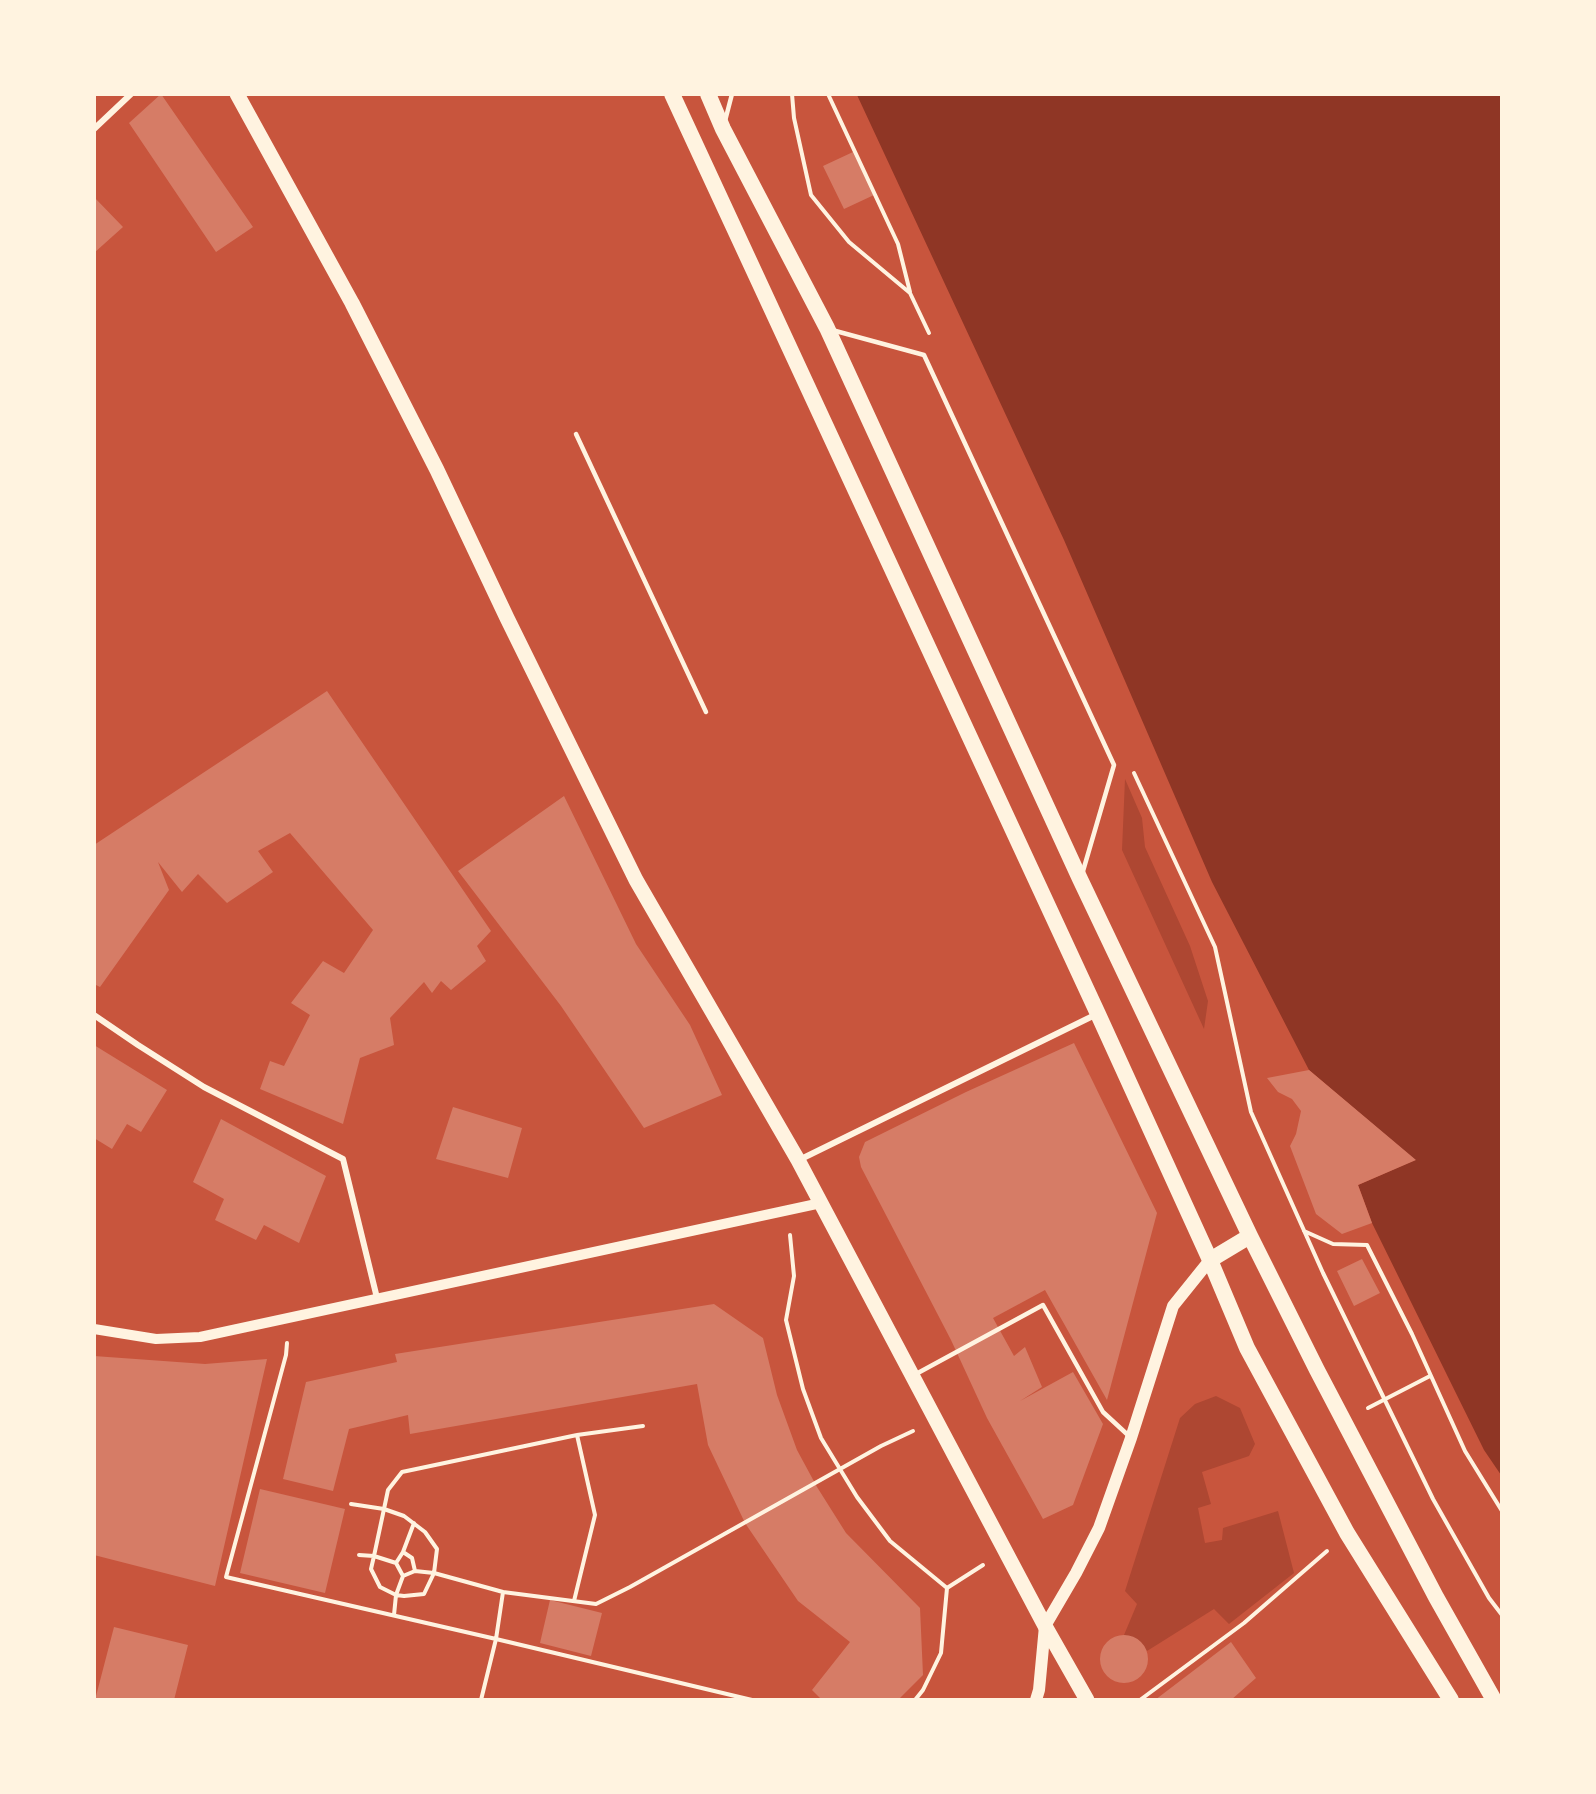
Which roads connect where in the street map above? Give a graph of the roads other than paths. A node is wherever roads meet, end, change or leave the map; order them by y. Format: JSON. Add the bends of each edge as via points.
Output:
{"nodes":[{"id":1,"x":132,"y":94,"type":"edge"},
{"id":2,"x":237,"y":94,"type":"edge"},
{"id":3,"x":672,"y":94,"type":"edge"},
{"id":4,"x":708,"y":94,"type":"edge"},
{"id":5,"x":732,"y":94,"type":"edge"},
{"id":6,"x":94,"y":129,"type":"edge"},
{"id":7,"x":723,"y":129,"type":"junction"},
{"id":8,"x":827,"y":328,"type":"junction"},
{"id":9,"x":576,"y":434,"type":"dead end"},
{"id":10,"x":706,"y":712,"type":"dead end"},
{"id":11,"x":1080,"y":879,"type":"junction"},
{"id":12,"x":1098,"y":1014,"type":"junction"},
{"id":13,"x":94,"y":1015,"type":"edge"},
{"id":14,"x":798,"y":1160,"type":"junction"},
{"id":15,"x":821,"y":1203,"type":"junction"},
{"id":16,"x":1250,"y":1236,"type":"junction"},
{"id":17,"x":1210,"y":1260,"type":"junction"},
{"id":18,"x":376,"y":1298,"type":"junction"},
{"id":19,"x":94,"y":1329,"type":"edge"},
{"id":20,"x":913,"y":1376,"type":"junction"},
{"id":21,"x":1131,"y":1438,"type":"junction"},
{"id":22,"x":1045,"y":1626,"type":"junction"},
{"id":23,"x":1036,"y":1700,"type":"edge"},
{"id":24,"x":1087,"y":1700,"type":"edge"},
{"id":25,"x":1451,"y":1700,"type":"edge"},
{"id":26,"x":1494,"y":1700,"type":"edge"}],
"edges":[{"from":1,"to":6,"type":"street"},
{"from":2,"to":14,"type":"main road","via":[[432,459],[636,880]]},
{"from":3,"to":12,"type":"highway"},
{"from":4,"to":7,"type":"highway"},
{"from":5,"to":7,"type":"lane"},
{"from":7,"to":8,"type":"highway"},
{"from":8,"to":11,"type":"highway"},
{"from":8,"to":11,"type":"lane","via":[[924,355],[1099,732],[1114,765]]},
{"from":9,"to":10,"type":"lane"},
{"from":11,"to":16,"type":"highway"},
{"from":12,"to":14,"type":"street"},
{"from":12,"to":17,"type":"highway"},
{"from":13,"to":18,"type":"street","via":[[204,1087],[343,1159]]},
{"from":14,"to":15,"type":"main road"},
{"from":15,"to":18,"type":"street"},
{"from":15,"to":20,"type":"main road"},
{"from":16,"to":17,"type":"highway"},
{"from":16,"to":26,"type":"highway","via":[[1436,1597]]},
{"from":17,"to":21,"type":"main road","via":[[1173,1306]]},
{"from":17,"to":25,"type":"highway","via":[[1247,1347],[1347,1533]]},
{"from":18,"to":19,"type":"street","via":[[200,1337],[156,1339]]},
{"from":20,"to":21,"type":"lane","via":[[1043,1305],[1103,1412]]},
{"from":20,"to":22,"type":"main road"},
{"from":21,"to":22,"type":"main road","via":[[1099,1528]]},
{"from":22,"to":23,"type":"main road"},
{"from":22,"to":24,"type":"main road"}]}
